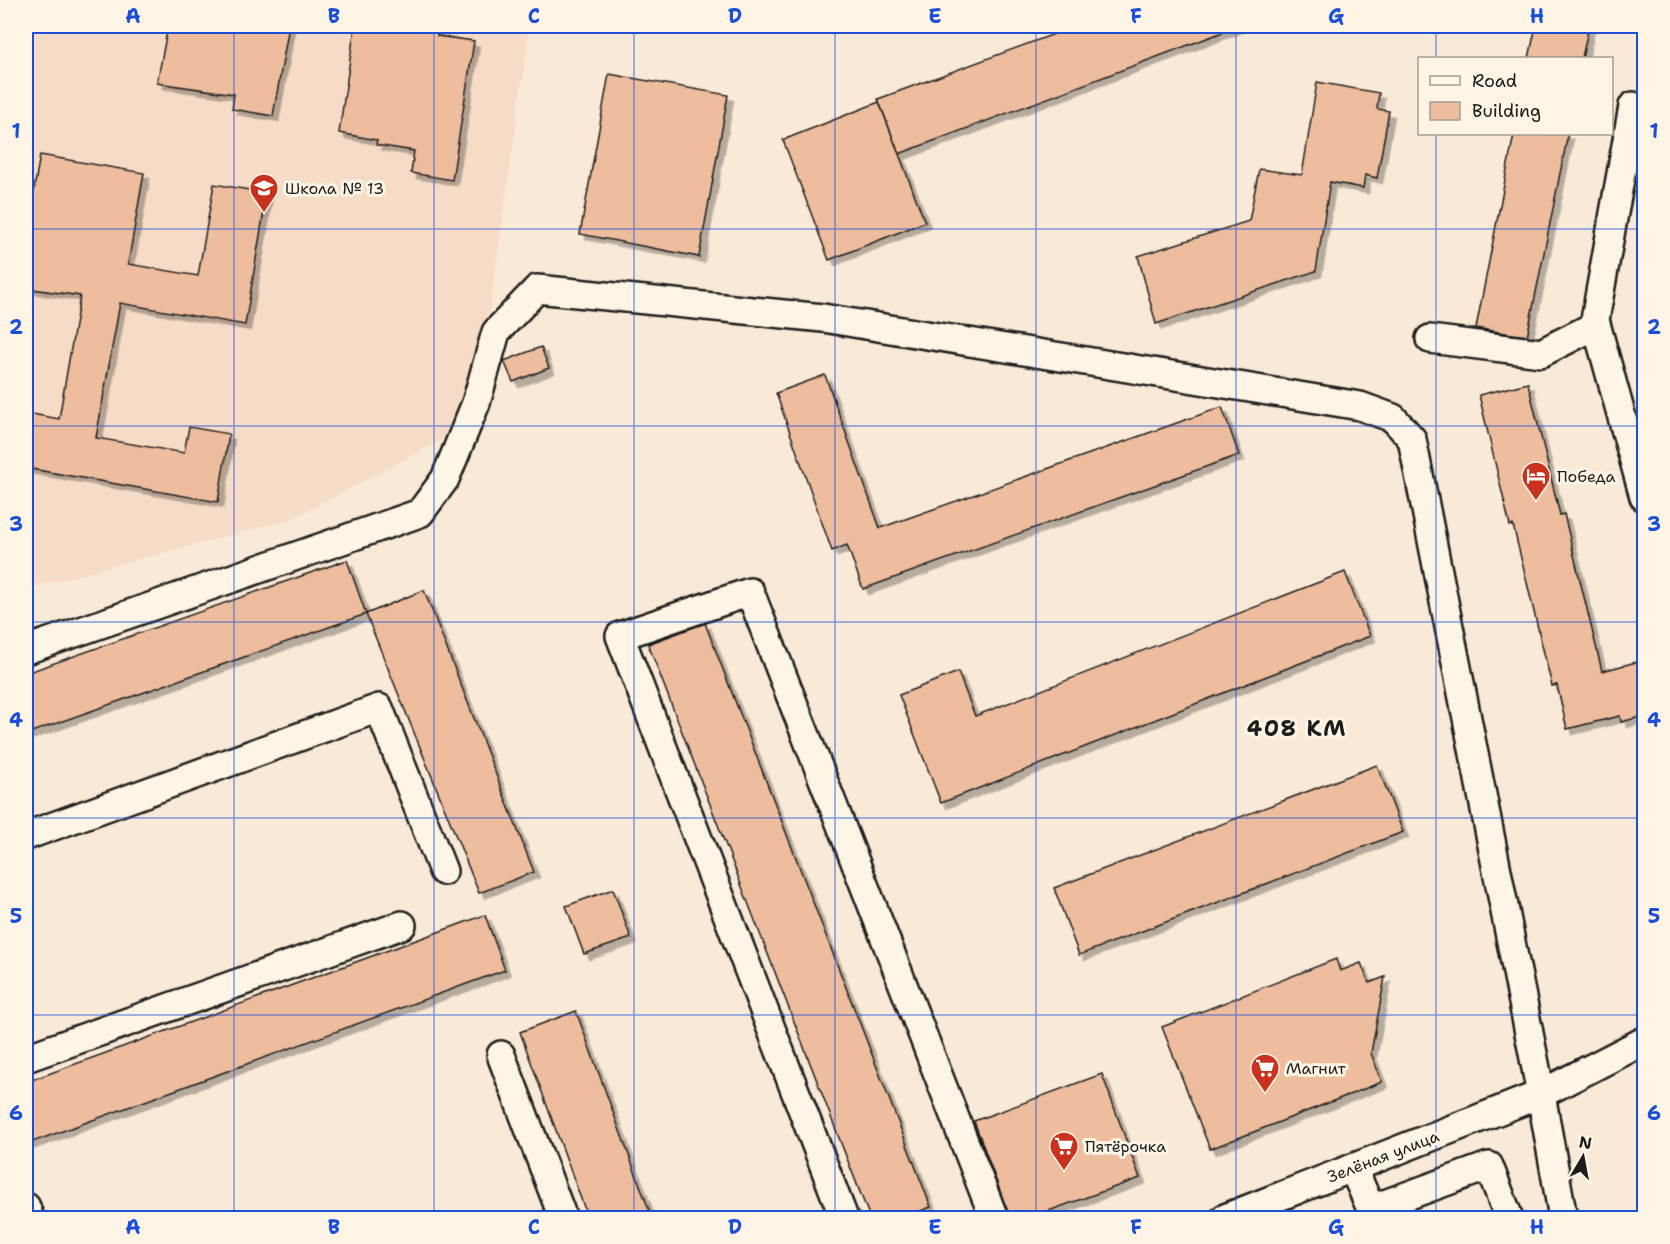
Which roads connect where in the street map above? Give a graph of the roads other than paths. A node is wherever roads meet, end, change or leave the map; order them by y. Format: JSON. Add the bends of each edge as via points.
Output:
{"nodes":[{"id":1,"x":1633,"y":106,"type":"dead end"},
{"id":2,"x":1596,"y":325,"type":"junction"},
{"id":3,"x":1430,"y":339,"type":"dead end"},
{"id":4,"x":1644,"y":497,"type":"edge"},
{"id":5,"x":26,"y":650,"type":"edge"},
{"id":6,"x":26,"y":836,"type":"edge"},
{"id":7,"x":443,"y":872,"type":"dead end"},
{"id":8,"x":402,"y":925,"type":"dead end"},
{"id":9,"x":1644,"y":1041,"type":"edge"},
{"id":10,"x":501,"y":1055,"type":"dead end"},
{"id":11,"x":26,"y":1058,"type":"edge"},
{"id":12,"x":1541,"y":1094,"type":"junction"},
{"id":13,"x":1353,"y":1168,"type":"junction"},
{"id":14,"x":26,"y":1207,"type":"edge"},
{"id":15,"x":30,"y":1218,"type":"edge"},
{"id":16,"x":563,"y":1218,"type":"edge"},
{"id":17,"x":844,"y":1218,"type":"edge"},
{"id":18,"x":994,"y":1218,"type":"edge"},
{"id":19,"x":1225,"y":1218,"type":"edge"},
{"id":20,"x":1509,"y":1218,"type":"edge"},
{"id":21,"x":1563,"y":1218,"type":"edge"}],
"edges":[{"from":1,"to":2,"type":"street"},
{"from":2,"to":3,"type":"street","via":[[1541,353]]},
{"from":2,"to":4,"type":"street"},
{"from":5,"to":12,"type":"street","via":[[420,513],[445,479],[476,403],[496,332],[537,289],[823,318],[1360,406],[1393,418],[1412,439]]},
{"from":6,"to":7,"type":"street","via":[[379,708]]},
{"from":8,"to":11,"type":"street"},
{"from":9,"to":12,"type":"street","name":"Зелёная улица"},
{"from":10,"to":16,"type":"street"},
{"from":12,"to":13,"type":"street","name":"Зелёная улица"},
{"from":12,"to":21,"type":"street"},
{"from":13,"to":19,"type":"street","name":"Зелёная улица"},
{"from":13,"to":20,"type":"street","via":[[1371,1209],[1489,1166]]},
{"from":14,"to":15,"type":"street"},
{"from":17,"to":18,"type":"street","via":[[620,636],[750,592]]}]}
